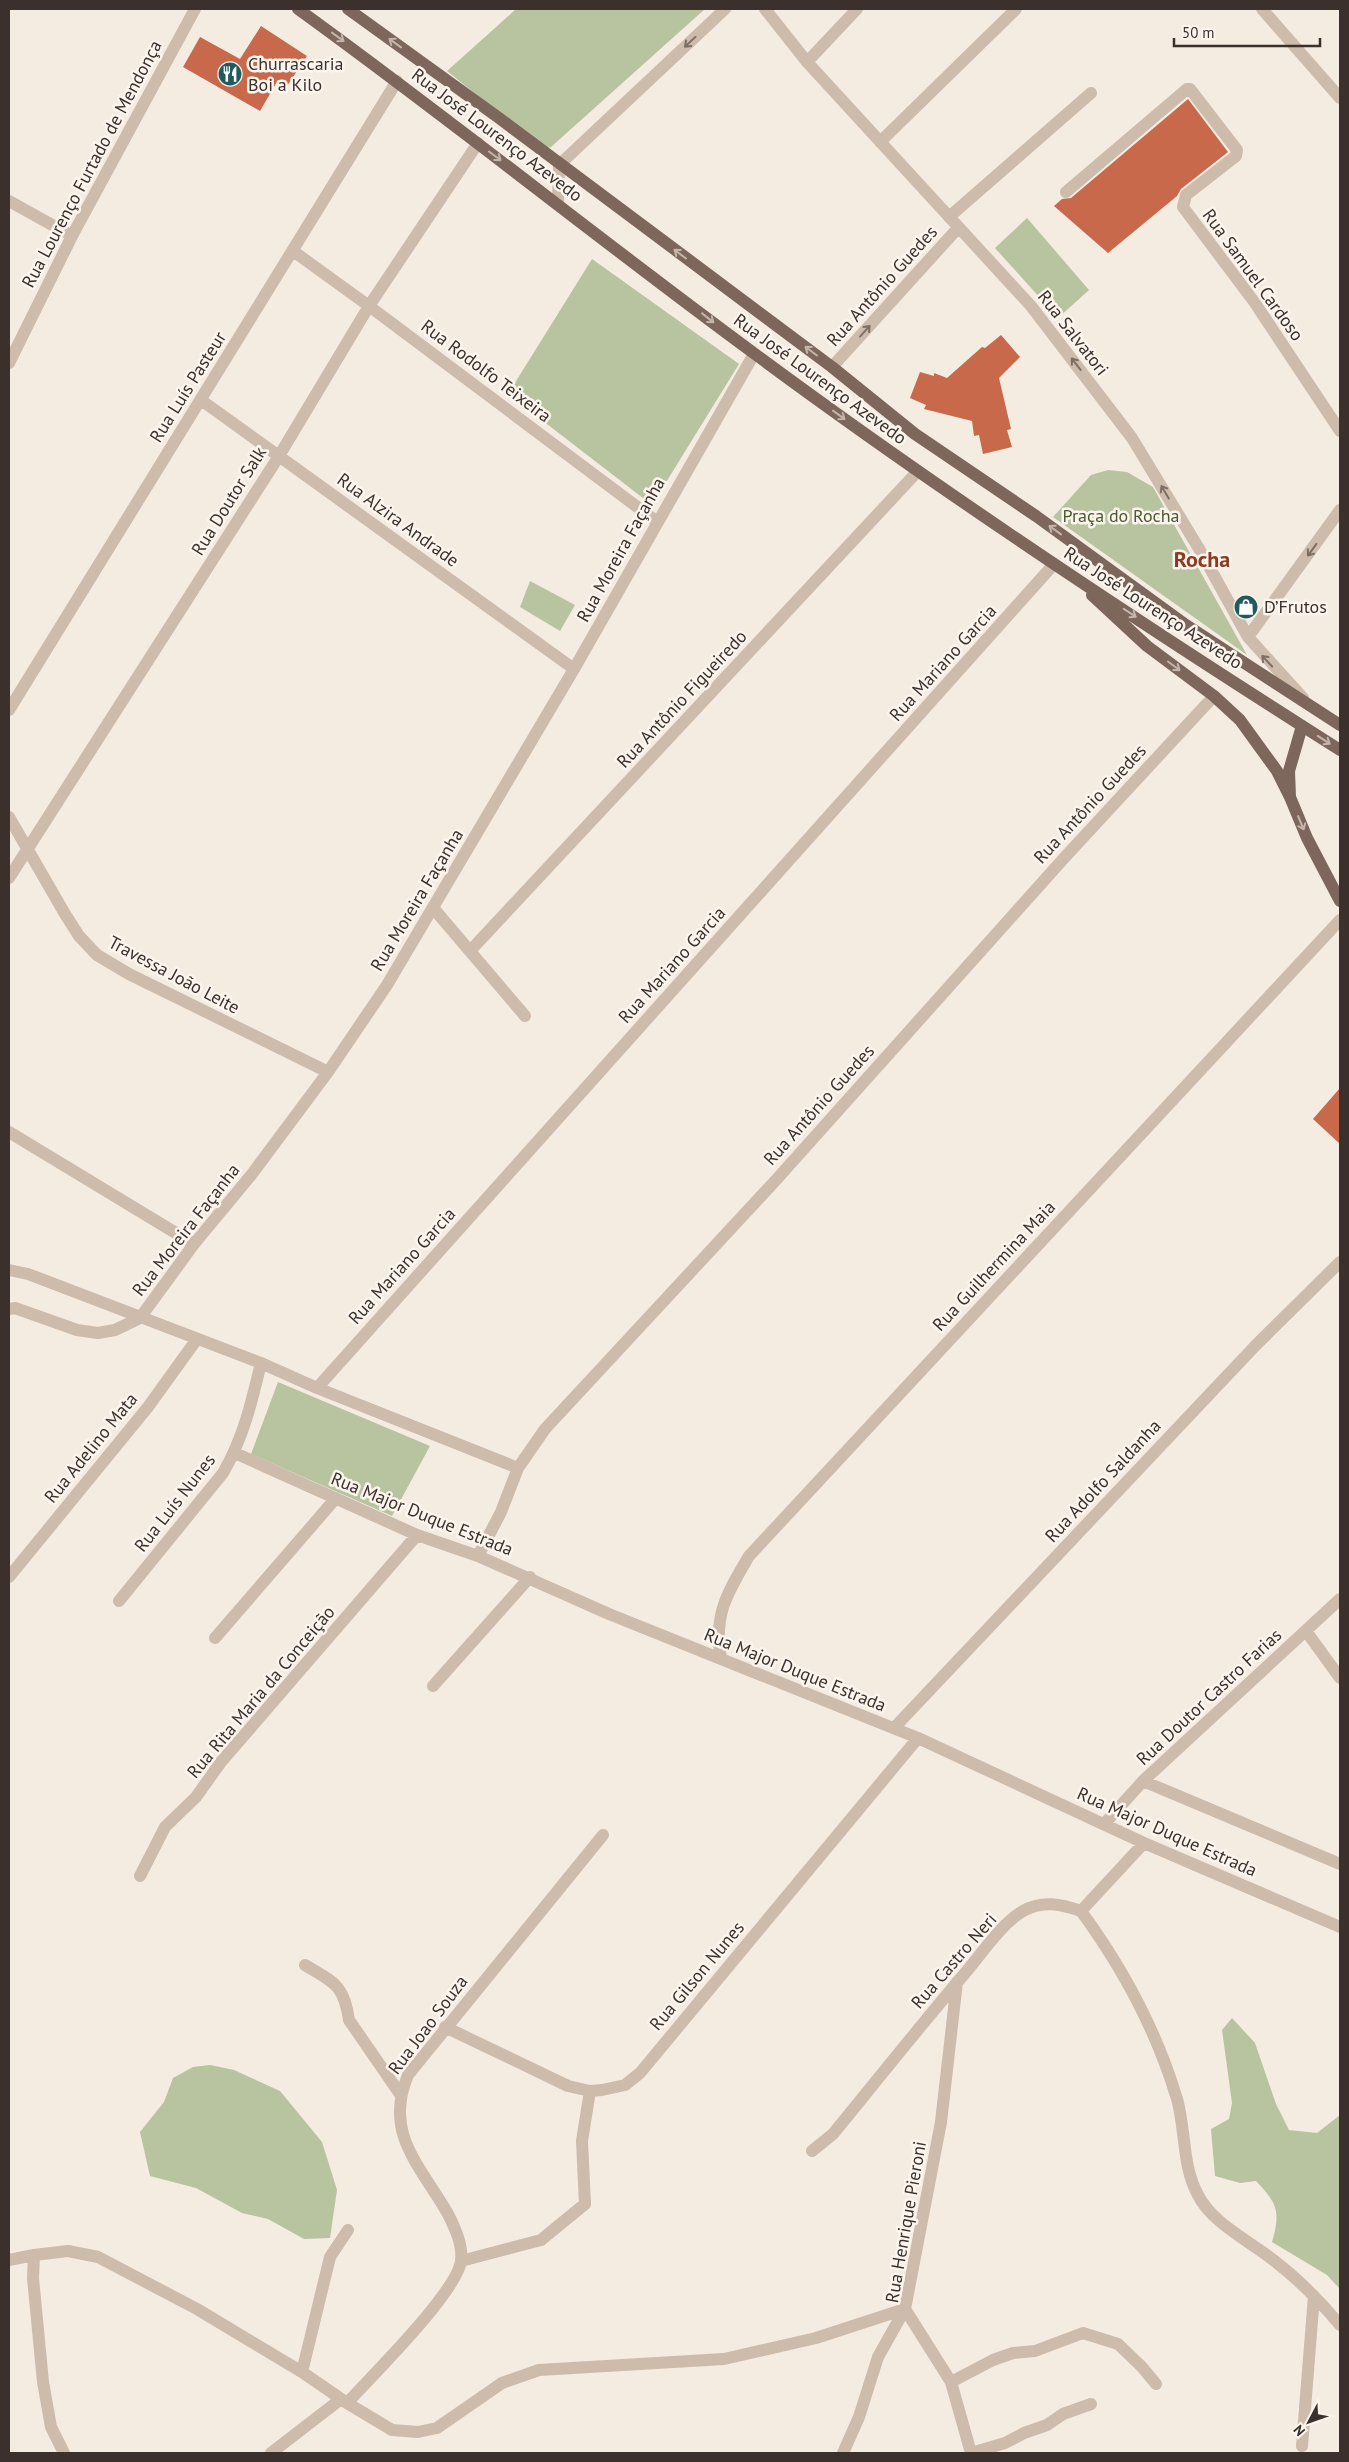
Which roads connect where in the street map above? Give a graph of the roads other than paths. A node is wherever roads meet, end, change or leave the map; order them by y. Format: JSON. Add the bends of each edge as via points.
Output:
{"nodes":[{"id":1,"x":195,"y":9,"type":"edge"},
{"id":2,"x":298,"y":9,"type":"edge"},
{"id":3,"x":348,"y":9,"type":"edge"},
{"id":4,"x":726,"y":9,"type":"edge"},
{"id":5,"x":765,"y":9,"type":"edge"},
{"id":6,"x":857,"y":9,"type":"edge"},
{"id":7,"x":1016,"y":9,"type":"edge"},
{"id":8,"x":1262,"y":9,"type":"edge"},
{"id":9,"x":807,"y":62,"type":"junction"},
{"id":10,"x":397,"y":81,"type":"junction"},
{"id":11,"x":1090,"y":93,"type":"dead end"},
{"id":12,"x":1339,"y":93,"type":"edge"},
{"id":13,"x":478,"y":142,"type":"junction"},
{"id":14,"x":880,"y":142,"type":"junction"},
{"id":15,"x":559,"y":165,"type":"junction"},
{"id":16,"x":1066,"y":192,"type":"dead end"},
{"id":17,"x":9,"y":201,"type":"edge"},
{"id":18,"x":558,"y":204,"type":"junction"},
{"id":19,"x":949,"y":217,"type":"junction"},
{"id":20,"x":958,"y":228,"type":"junction"},
{"id":21,"x":72,"y":236,"type":"junction"},
{"id":22,"x":293,"y":251,"type":"junction"},
{"id":23,"x":370,"y":306,"type":"junction"},
{"id":24,"x":754,"y":354,"type":"junction"},
{"id":25,"x":9,"y":363,"type":"edge"},
{"id":26,"x":832,"y":367,"type":"junction"},
{"id":27,"x":201,"y":400,"type":"junction"},
{"id":28,"x":1340,"y":431,"type":"edge"},
{"id":29,"x":279,"y":456,"type":"junction"},
{"id":30,"x":918,"y":471,"type":"junction"},
{"id":31,"x":1340,"y":510,"type":"edge"},
{"id":32,"x":656,"y":521,"type":"junction"},
{"id":33,"x":1054,"y":564,"type":"junction"},
{"id":34,"x":1073,"y":576,"type":"junction"},
{"id":35,"x":1248,"y":637,"type":"junction"},
{"id":36,"x":574,"y":669,"type":"junction"},
{"id":37,"x":1214,"y":696,"type":"junction"},
{"id":38,"x":1313,"y":709,"type":"junction"},
{"id":39,"x":9,"y":710,"type":"edge"},
{"id":40,"x":1340,"y":725,"type":"edge"},
{"id":41,"x":1302,"y":726,"type":"junction"},
{"id":42,"x":1340,"y":750,"type":"edge"},
{"id":43,"x":1290,"y":797,"type":"junction"},
{"id":44,"x":9,"y":817,"type":"edge"},
{"id":45,"x":27,"y":850,"type":"junction"},
{"id":46,"x":9,"y":878,"type":"edge"},
{"id":47,"x":1340,"y":901,"type":"edge"},
{"id":48,"x":434,"y":909,"type":"junction"},
{"id":49,"x":1340,"y":920,"type":"edge"},
{"id":50,"x":470,"y":950,"type":"junction"},
{"id":51,"x":525,"y":1016,"type":"dead end"},
{"id":52,"x":328,"y":1072,"type":"junction"},
{"id":53,"x":9,"y":1132,"type":"edge"},
{"id":54,"x":194,"y":1244,"type":"junction"},
{"id":55,"x":1340,"y":1262,"type":"edge"},
{"id":56,"x":9,"y":1270,"type":"edge"},
{"id":57,"x":9,"y":1309,"type":"edge"},
{"id":58,"x":140,"y":1318,"type":"junction"},
{"id":59,"x":197,"y":1338,"type":"junction"},
{"id":60,"x":261,"y":1363,"type":"junction"},
{"id":61,"x":316,"y":1388,"type":"junction"},
{"id":62,"x":235,"y":1453,"type":"junction"},
{"id":63,"x":518,"y":1468,"type":"junction"},
{"id":64,"x":336,"y":1498,"type":"junction"},
{"id":65,"x":417,"y":1535,"type":"junction"},
{"id":66,"x":478,"y":1556,"type":"junction"},
{"id":67,"x":9,"y":1577,"type":"edge"},
{"id":68,"x":530,"y":1577,"type":"junction"},
{"id":69,"x":1340,"y":1599,"type":"edge"},
{"id":70,"x":119,"y":1601,"type":"dead end"},
{"id":71,"x":1306,"y":1631,"type":"junction"},
{"id":72,"x":214,"y":1638,"type":"dead end"},
{"id":73,"x":721,"y":1658,"type":"junction"},
{"id":74,"x":1340,"y":1678,"type":"edge"},
{"id":75,"x":433,"y":1686,"type":"dead end"},
{"id":76,"x":894,"y":1728,"type":"junction"},
{"id":77,"x":918,"y":1738,"type":"junction"},
{"id":78,"x":1143,"y":1781,"type":"junction"},
{"id":79,"x":1104,"y":1823,"type":"junction"},
{"id":80,"x":604,"y":1835,"type":"dead end"},
{"id":81,"x":1144,"y":1843,"type":"junction"},
{"id":82,"x":1340,"y":1864,"type":"edge"},
{"id":83,"x":140,"y":1876,"type":"dead end"},
{"id":84,"x":1081,"y":1911,"type":"junction"},
{"id":85,"x":1340,"y":1926,"type":"edge"},
{"id":86,"x":305,"y":1965,"type":"dead end"},
{"id":87,"x":957,"y":1982,"type":"junction"},
{"id":88,"x":445,"y":2027,"type":"junction"},
{"id":89,"x":590,"y":2090,"type":"junction"},
{"id":90,"x":400,"y":2094,"type":"junction"},
{"id":91,"x":812,"y":2151,"type":"dead end"},
{"id":92,"x":348,"y":2230,"type":"dead end"},
{"id":93,"x":34,"y":2255,"type":"junction"},
{"id":94,"x":9,"y":2260,"type":"edge"},
{"id":95,"x":461,"y":2261,"type":"junction"},
{"id":96,"x":1314,"y":2296,"type":"junction"},
{"id":97,"x":906,"y":2309,"type":"junction"},
{"id":98,"x":1340,"y":2325,"type":"edge"},
{"id":99,"x":302,"y":2372,"type":"junction"},
{"id":100,"x":951,"y":2382,"type":"junction"},
{"id":101,"x":1156,"y":2384,"type":"dead end"},
{"id":102,"x":344,"y":2401,"type":"junction"},
{"id":103,"x":1091,"y":2404,"type":"dead end"},
{"id":104,"x":1302,"y":2446,"type":"dead end"},
{"id":105,"x":64,"y":2453,"type":"edge"},
{"id":106,"x":272,"y":2453,"type":"edge"},
{"id":107,"x":843,"y":2453,"type":"edge"},
{"id":108,"x":971,"y":2453,"type":"edge"}],
"edges":[{"from":1,"to":21,"type":"street","name":"Rua Lourenço Furtado de Mendonça"},
{"from":2,"to":10,"type":"main road","name":"Rua José Lourenço Azevedo","one_way":true},
{"from":15,"to":3,"type":"main road","name":"Rua José Lourenço Azevedo","one_way":true},
{"from":4,"to":15,"type":"street","one_way":true},
{"from":5,"to":9,"type":"street","name":"Rua Salvatori"},
{"from":6,"to":9,"type":"street"},
{"from":7,"to":14,"type":"street"},
{"from":8,"to":12,"type":"street"},
{"from":9,"to":14,"type":"street","name":"Rua Salvatori"},
{"from":10,"to":13,"type":"main road","name":"Rua José Lourenço Azevedo"},
{"from":10,"to":22,"type":"street","name":"Rua Luís Pasteur"},
{"from":11,"to":19,"type":"street"},
{"from":13,"to":18,"type":"main road","name":"Rua José Lourenço Azevedo","one_way":true},
{"from":13,"to":23,"type":"street","name":"Rua Doutor Salk"},
{"from":14,"to":19,"type":"street","name":"Rua Salvatori"},
{"from":15,"to":18,"type":"street"},
{"from":26,"to":15,"type":"main road","name":"Rua José Lourenço Azevedo","one_way":true},
{"from":16,"to":28,"type":"street","name":"Rua Samuel Cardoso","via":[[1190,89],[1238,150],[1236,156],[1186,196],[1183,208],[1256,303]]},
{"from":17,"to":21,"type":"street"},
{"from":18,"to":24,"type":"main road","name":"Rua José Lourenço Azevedo","one_way":true},
{"from":19,"to":20,"type":"street","name":"Rua Salvatori"},
{"from":26,"to":20,"type":"street","name":"Rua Antônio Guedes","one_way":true},
{"from":35,"to":20,"type":"street","name":"Rua Salvatori","one_way":true,"via":[[1132,438],[1031,306]]},
{"from":21,"to":25,"type":"street","name":"Rua Lourenço Furtado de Mendonça"},
{"from":22,"to":23,"type":"street","name":"Rua Rodolfo Teixeira"},
{"from":22,"to":27,"type":"street","name":"Rua Luís Pasteur"},
{"from":23,"to":29,"type":"street","name":"Rua Doutor Salk"},
{"from":23,"to":32,"type":"street","name":"Rua Rodolfo Teixeira"},
{"from":24,"to":30,"type":"main road","name":"Rua José Lourenço Azevedo","one_way":true},
{"from":24,"to":32,"type":"street","name":"Rua Moreira Façanha"},
{"from":38,"to":26,"type":"main road","name":"Rua José Lourenço Azevedo","one_way":true,"via":[[1186,625],[1036,516],[915,434]]},
{"from":27,"to":29,"type":"street","name":"Rua Alzira Andrade"},
{"from":27,"to":39,"type":"street","name":"Rua Luís Pasteur"},
{"from":29,"to":36,"type":"street","name":"Rua Alzira Andrade"},
{"from":29,"to":45,"type":"street","name":"Rua Doutor Salk"},
{"from":30,"to":33,"type":"main road","name":"Rua José Lourenço Azevedo"},
{"from":30,"to":50,"type":"street","name":"Rua Antônio Figueiredo"},
{"from":31,"to":35,"type":"street","one_way":true},
{"from":32,"to":36,"type":"street","name":"Rua Moreira Façanha"},
{"from":33,"to":34,"type":"main road","name":"Rua José Lourenço Azevedo"},
{"from":33,"to":61,"type":"street","name":"Rua Mariano Garcia"},
{"from":34,"to":37,"type":"main road","one_way":true,"via":[[1147,646]]},
{"from":34,"to":41,"type":"main road","name":"Rua José Lourenço Azevedo","one_way":true},
{"from":38,"to":35,"type":"street","name":"Rua Salvatori","one_way":true},
{"from":36,"to":48,"type":"street","name":"Rua Moreira Façanha"},
{"from":37,"to":43,"type":"main road","via":[[1240,720],[1260,746]]},
{"from":37,"to":63,"type":"street","name":"Rua Antônio Guedes","via":[[776,1180],[545,1429]]},
{"from":38,"to":40,"type":"main road","name":"Rua José Lourenço Azevedo"},
{"from":41,"to":42,"type":"main road","name":"Rua José Lourenço Azevedo","one_way":true},
{"from":41,"to":43,"type":"main road","via":[[1289,771]]},
{"from":43,"to":47,"type":"main road","one_way":true},
{"from":44,"to":45,"type":"street","name":"Travessa João Leite"},
{"from":45,"to":46,"type":"street","name":"Rua Doutor Salk"},
{"from":45,"to":52,"type":"street","name":"Travessa João Leite","via":[[80,936],[97,955]]},
{"from":48,"to":50,"type":"street"},
{"from":48,"to":52,"type":"street","name":"Rua Moreira Façanha"},
{"from":49,"to":73,"type":"street","name":"Rua Guilhermina Maia","via":[[749,1556],[726,1596],[717,1636]]},
{"from":50,"to":51,"type":"street"},
{"from":52,"to":54,"type":"street","name":"Rua Moreira Façanha","via":[[252,1174]]},
{"from":53,"to":54,"type":"street"},
{"from":54,"to":58,"type":"street","name":"Rua Moreira Façanha"},
{"from":55,"to":76,"type":"street","name":"Rua Adolfo Saldanha","via":[[1256,1345]]},
{"from":56,"to":58,"type":"street","via":[[28,1274]]},
{"from":57,"to":58,"type":"street","name":"Rua Moreira Façanha","via":[[15,1308],[77,1330],[98,1333],[115,1330]]},
{"from":58,"to":59,"type":"street"},
{"from":59,"to":60,"type":"street"},
{"from":59,"to":67,"type":"street","name":"Rua Adelino Mata","via":[[148,1407]]},
{"from":60,"to":61,"type":"street"},
{"from":60,"to":62,"type":"street","name":"Rua Luís Nunes","via":[[252,1405]]},
{"from":61,"to":63,"type":"street"},
{"from":62,"to":64,"type":"street","name":"Rua Major Duque Estrada"},
{"from":62,"to":70,"type":"street","name":"Rua Luís Nunes","via":[[213,1486]]},
{"from":63,"to":66,"type":"street","name":"Rua Antônio Guedes","via":[[501,1512]]},
{"from":64,"to":65,"type":"street","name":"Rua Major Duque Estrada"},
{"from":64,"to":72,"type":"street"},
{"from":65,"to":66,"type":"street","name":"Rua Major Duque Estrada"},
{"from":65,"to":83,"type":"street","name":"Rua Rita Maria da Conceição","via":[[221,1762],[196,1797],[164,1827]]},
{"from":66,"to":68,"type":"street","name":"Rua Major Duque Estrada"},
{"from":68,"to":73,"type":"street","name":"Rua Major Duque Estrada","via":[[609,1614]]},
{"from":68,"to":75,"type":"street"},
{"from":69,"to":71,"type":"street","name":"Rua Doutor Castro Farias"},
{"from":71,"to":74,"type":"street"},
{"from":71,"to":78,"type":"street","name":"Rua Doutor Castro Farias"},
{"from":73,"to":76,"type":"street","name":"Rua Major Duque Estrada"},
{"from":76,"to":77,"type":"street","name":"Rua Major Duque Estrada"},
{"from":77,"to":79,"type":"street","name":"Rua Major Duque Estrada"},
{"from":77,"to":89,"type":"street","name":"Rua Gilson Nunes","via":[[640,2073],[624,2086]]},
{"from":78,"to":79,"type":"street","name":"Rua Doutor Castro Farias"},
{"from":78,"to":82,"type":"street"},
{"from":79,"to":81,"type":"street","name":"Rua Major Duque Estrada"},
{"from":80,"to":88,"type":"street","name":"Rua Joao Souza"},
{"from":81,"to":84,"type":"street"},
{"from":81,"to":85,"type":"street","name":"Rua Major Duque Estrada"},
{"from":84,"to":87,"type":"street","name":"Rua Castro Neri","via":[[1059,1904],[1036,1904],[1021,1911]]},
{"from":84,"to":96,"type":"street","via":[[1102,1939],[1155,2038],[1177,2100],[1188,2171],[1198,2196],[1216,2217],[1274,2260]]},
{"from":86,"to":90,"type":"street","via":[[336,1984],[346,2006],[348,2020]]},
{"from":87,"to":91,"type":"street","name":"Rua Castro Neri","via":[[833,2134]]},
{"from":87,"to":97,"type":"street","name":"Rua Henrique Pieroni","via":[[941,2122]]},
{"from":88,"to":89,"type":"street","name":"Rua Gilson Nunes","via":[[568,2086]]},
{"from":88,"to":90,"type":"street","name":"Rua Joao Souza","via":[[408,2076]]},
{"from":89,"to":95,"type":"street","via":[[582,2141],[585,2204],[541,2240]]},
{"from":90,"to":95,"type":"street","name":"Rua Joao Souza","via":[[399,2118],[408,2152],[457,2231]]},
{"from":92,"to":99,"type":"street","via":[[330,2257]]},
{"from":93,"to":94,"type":"street"},
{"from":93,"to":99,"type":"street","via":[[68,2251],[98,2258],[197,2309]]},
{"from":93,"to":105,"type":"street","via":[[33,2278],[43,2382],[51,2427]]},
{"from":95,"to":102,"type":"street","via":[[452,2282],[432,2309]]},
{"from":96,"to":98,"type":"street"},
{"from":96,"to":104,"type":"street"},
{"from":97,"to":100,"type":"street","name":"Rua Henrique Pieroni"},
{"from":97,"to":102,"type":"street","via":[[816,2338],[724,2360],[539,2370],[502,2382],[437,2428],[418,2432],[392,2430]]},
{"from":97,"to":107,"type":"street","via":[[878,2357],[859,2417]]},
{"from":99,"to":102,"type":"street"},
{"from":100,"to":101,"type":"street","via":[[1014,2353],[1035,2351],[1083,2333],[1118,2344]]},
{"from":100,"to":108,"type":"street","name":"Rua Henrique Pieroni"},
{"from":102,"to":106,"type":"street"},
{"from":103,"to":108,"type":"street","via":[[1005,2443]]}]}
